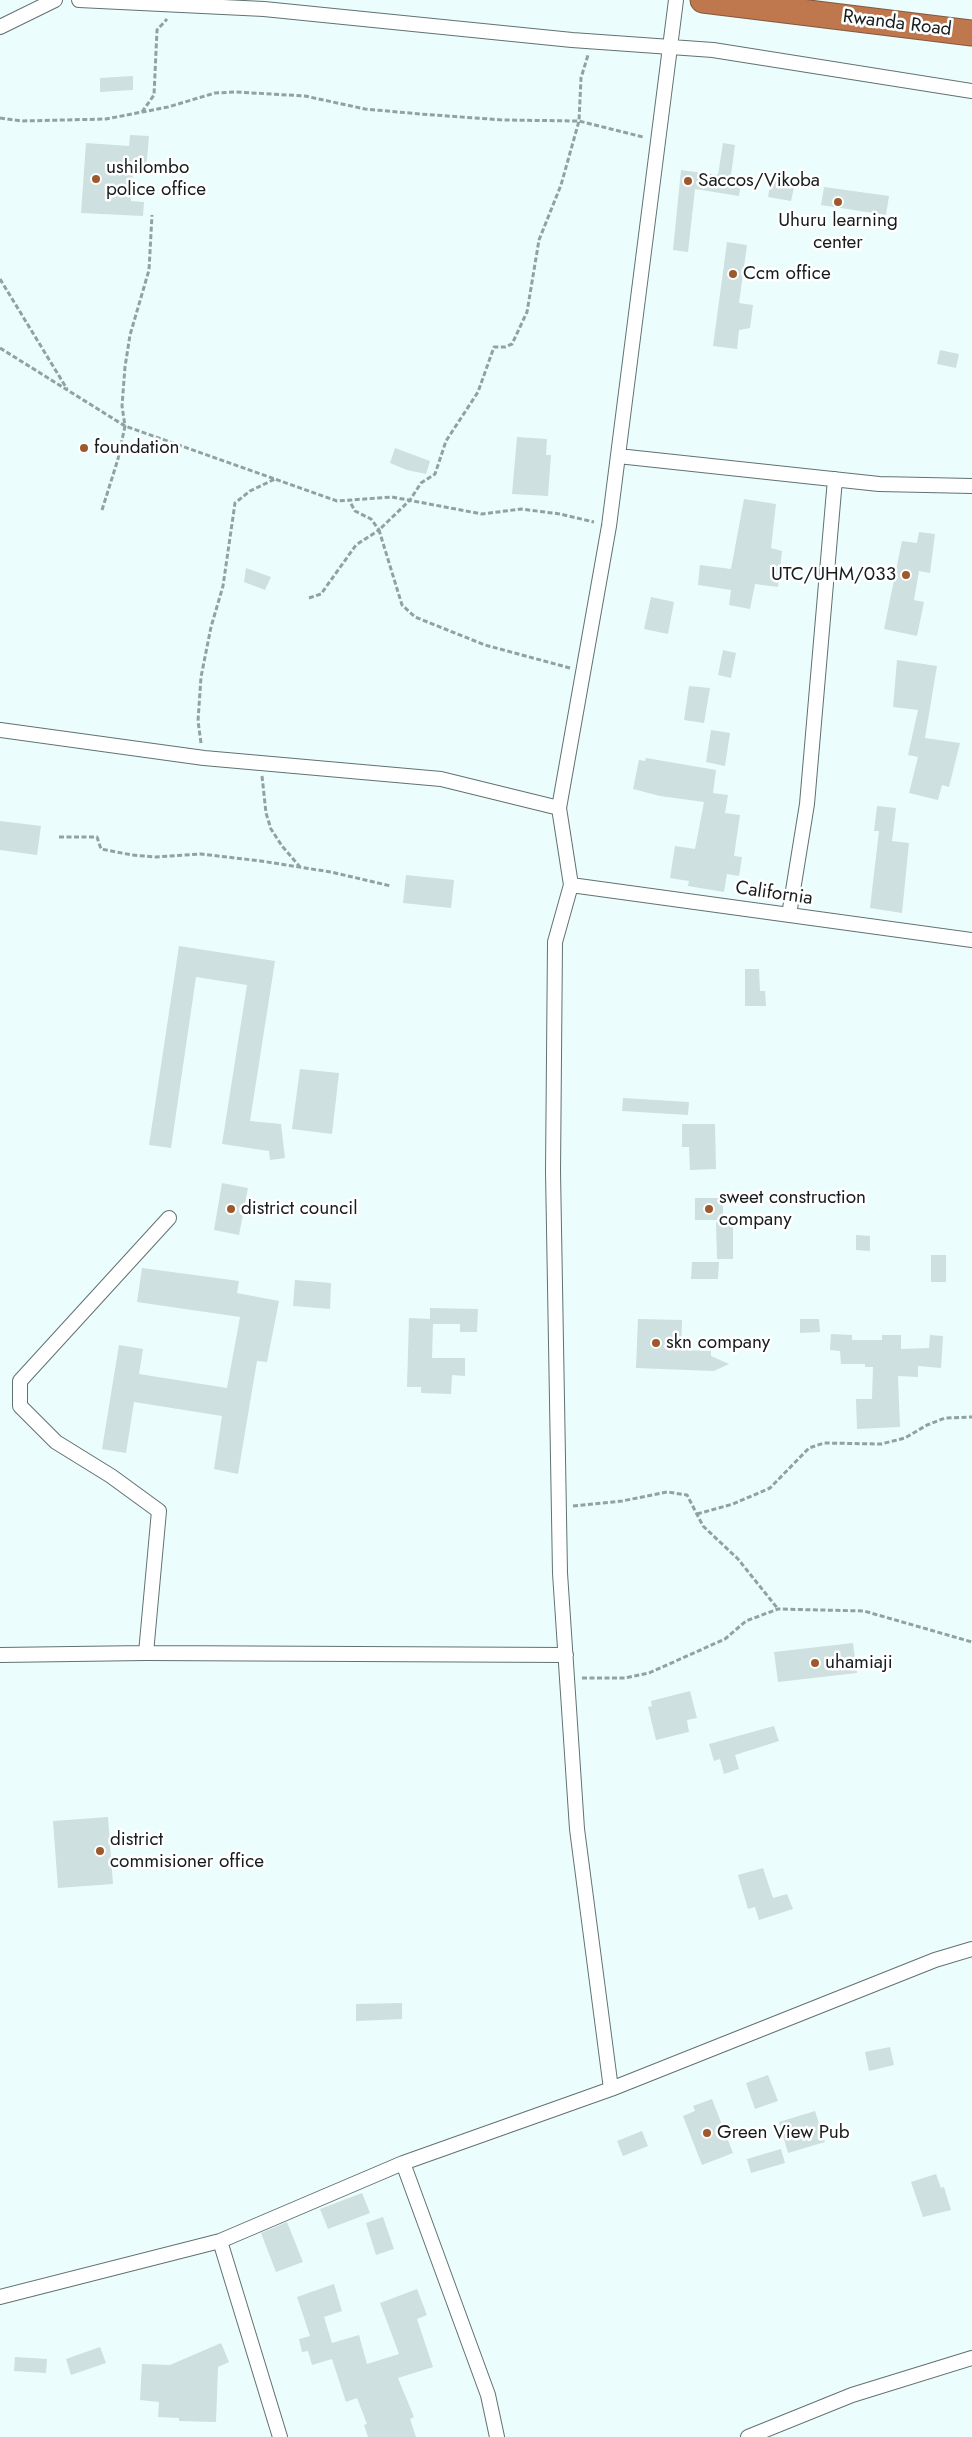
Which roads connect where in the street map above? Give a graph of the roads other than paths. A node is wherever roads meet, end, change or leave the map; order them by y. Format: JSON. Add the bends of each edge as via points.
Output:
{"nodes":[{"id":1,"x":55,"y":0,"type":"edge"},
{"id":2,"x":79,"y":0,"type":"edge"},
{"id":3,"x":676,"y":0,"type":"edge"},
{"id":4,"x":703,"y":0,"type":"edge"},
{"id":5,"x":0,"y":27,"type":"edge"},
{"id":6,"x":972,"y":33,"type":"edge"},
{"id":7,"x":671,"y":47,"type":"junction"},
{"id":8,"x":972,"y":91,"type":"edge"},
{"id":9,"x":618,"y":456,"type":"junction"},
{"id":10,"x":835,"y":480,"type":"junction"},
{"id":11,"x":972,"y":486,"type":"edge"},
{"id":12,"x":0,"y":730,"type":"edge"},
{"id":13,"x":559,"y":808,"type":"junction"},
{"id":14,"x":571,"y":885,"type":"junction"},
{"id":15,"x":789,"y":915,"type":"junction"},
{"id":16,"x":972,"y":940,"type":"edge"},
{"id":17,"x":169,"y":1218,"type":"dead end"},
{"id":18,"x":146,"y":1652,"type":"junction"},
{"id":19,"x":0,"y":1655,"type":"edge"},
{"id":20,"x":566,"y":1655,"type":"junction"},
{"id":21,"x":972,"y":1949,"type":"edge"},
{"id":22,"x":612,"y":2089,"type":"junction"},
{"id":23,"x":403,"y":2163,"type":"junction"},
{"id":24,"x":220,"y":2241,"type":"junction"},
{"id":25,"x":0,"y":2297,"type":"edge"},
{"id":26,"x":972,"y":2358,"type":"edge"},
{"id":27,"x":280,"y":2437,"type":"edge"},
{"id":28,"x":497,"y":2437,"type":"edge"},
{"id":29,"x":748,"y":2437,"type":"edge"}],
"edges":[{"from":1,"to":5,"type":"street"},
{"from":2,"to":7,"type":"street","via":[[264,9]]},
{"from":3,"to":7,"type":"street"},
{"from":4,"to":6,"type":"highway","name":"Rwanda Road"},
{"from":7,"to":8,"type":"street","via":[[713,50]]},
{"from":7,"to":9,"type":"street"},
{"from":9,"to":10,"type":"street"},
{"from":9,"to":13,"type":"street","via":[[609,526]]},
{"from":10,"to":11,"type":"street"},
{"from":10,"to":15,"type":"street","via":[[808,804]]},
{"from":12,"to":13,"type":"street","via":[[204,758],[441,779]]},
{"from":13,"to":14,"type":"street"},
{"from":14,"to":15,"type":"street","name":"California"},
{"from":14,"to":20,"type":"street","via":[[555,942],[553,1171],[560,1573]]},
{"from":15,"to":16,"type":"street","name":"California"},
{"from":17,"to":18,"type":"street","via":[[20,1381],[20,1406],[56,1442],[159,1511]]},
{"from":18,"to":19,"type":"street"},
{"from":18,"to":20,"type":"street"},
{"from":20,"to":22,"type":"street","via":[[577,1829]]},
{"from":21,"to":22,"type":"street","via":[[935,1960]]},
{"from":22,"to":23,"type":"street"},
{"from":23,"to":24,"type":"street"},
{"from":23,"to":28,"type":"street","via":[[488,2395]]},
{"from":24,"to":25,"type":"street"},
{"from":24,"to":27,"type":"street"},
{"from":26,"to":29,"type":"street","via":[[852,2395]]}]}
